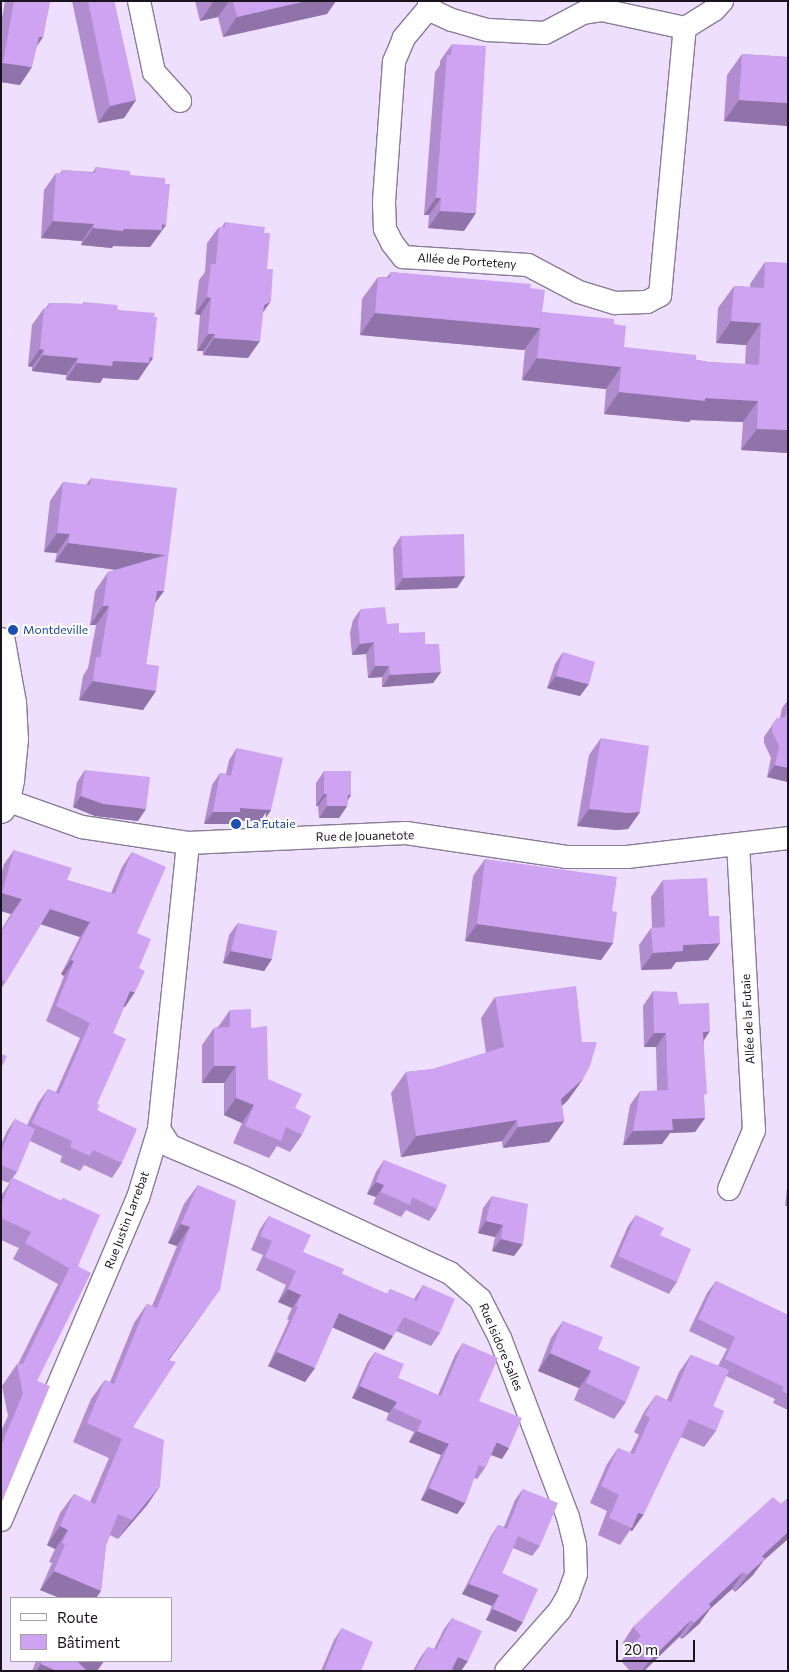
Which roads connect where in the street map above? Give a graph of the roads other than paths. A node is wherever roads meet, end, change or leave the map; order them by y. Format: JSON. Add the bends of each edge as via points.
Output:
{"nodes":[{"id":1,"x":139,"y":1,"type":"edge"},
{"id":2,"x":722,"y":1,"type":"edge"},
{"id":3,"x":429,"y":5,"type":"edge"},
{"id":4,"x":685,"y":28,"type":"junction"},
{"id":5,"x":180,"y":101,"type":"dead end"},
{"id":6,"x":1,"y":642,"type":"edge"},
{"id":7,"x":4,"y":805,"type":"edge"},
{"id":8,"x":788,"y":838,"type":"edge"},
{"id":9,"x":188,"y":843,"type":"junction"},
{"id":10,"x":738,"y":844,"type":"junction"},
{"id":11,"x":158,"y":1130,"type":"junction"},
{"id":12,"x":730,"y":1189,"type":"dead end"},
{"id":13,"x":1,"y":1520,"type":"edge"},
{"id":14,"x":506,"y":1671,"type":"edge"}],
"edges":[{"from":1,"to":5,"type":"street","via":[[154,72]]},
{"from":2,"to":4,"type":"street","via":[[714,10]]},
{"from":3,"to":4,"type":"street","via":[[452,20],[497,31],[545,33],[583,13],[602,10]]},
{"from":3,"to":4,"type":"street","name":"Allée de Porteteny","via":[[404,38],[394,62],[384,202],[385,229],[392,243],[403,257],[528,265],[579,292],[615,303],[647,302],[660,295]]},
{"from":6,"to":7,"type":"street","via":[[12,703],[14,739]]},
{"from":7,"to":9,"type":"street","name":"Rue de Jouanetote","via":[[82,827]]},
{"from":8,"to":10,"type":"street","name":"Rue de Jouanetote"},
{"from":9,"to":10,"type":"street","name":"Rue de Jouanetote","via":[[406,833],[566,857],[618,857]]},
{"from":9,"to":11,"type":"street","name":"Rue Justin Larrebat"},
{"from":10,"to":12,"type":"street","name":"Allée de la Futaie","via":[[754,1130]]},
{"from":11,"to":13,"type":"street","name":"Rue Justin Larrebat","via":[[138,1198]]},
{"from":11,"to":14,"type":"street","name":"Rue Isidore Salles","via":[[170,1146],[238,1174],[450,1273],[480,1298],[507,1356],[568,1517],[575,1546],[576,1574],[568,1596],[560,1610]]}]}
